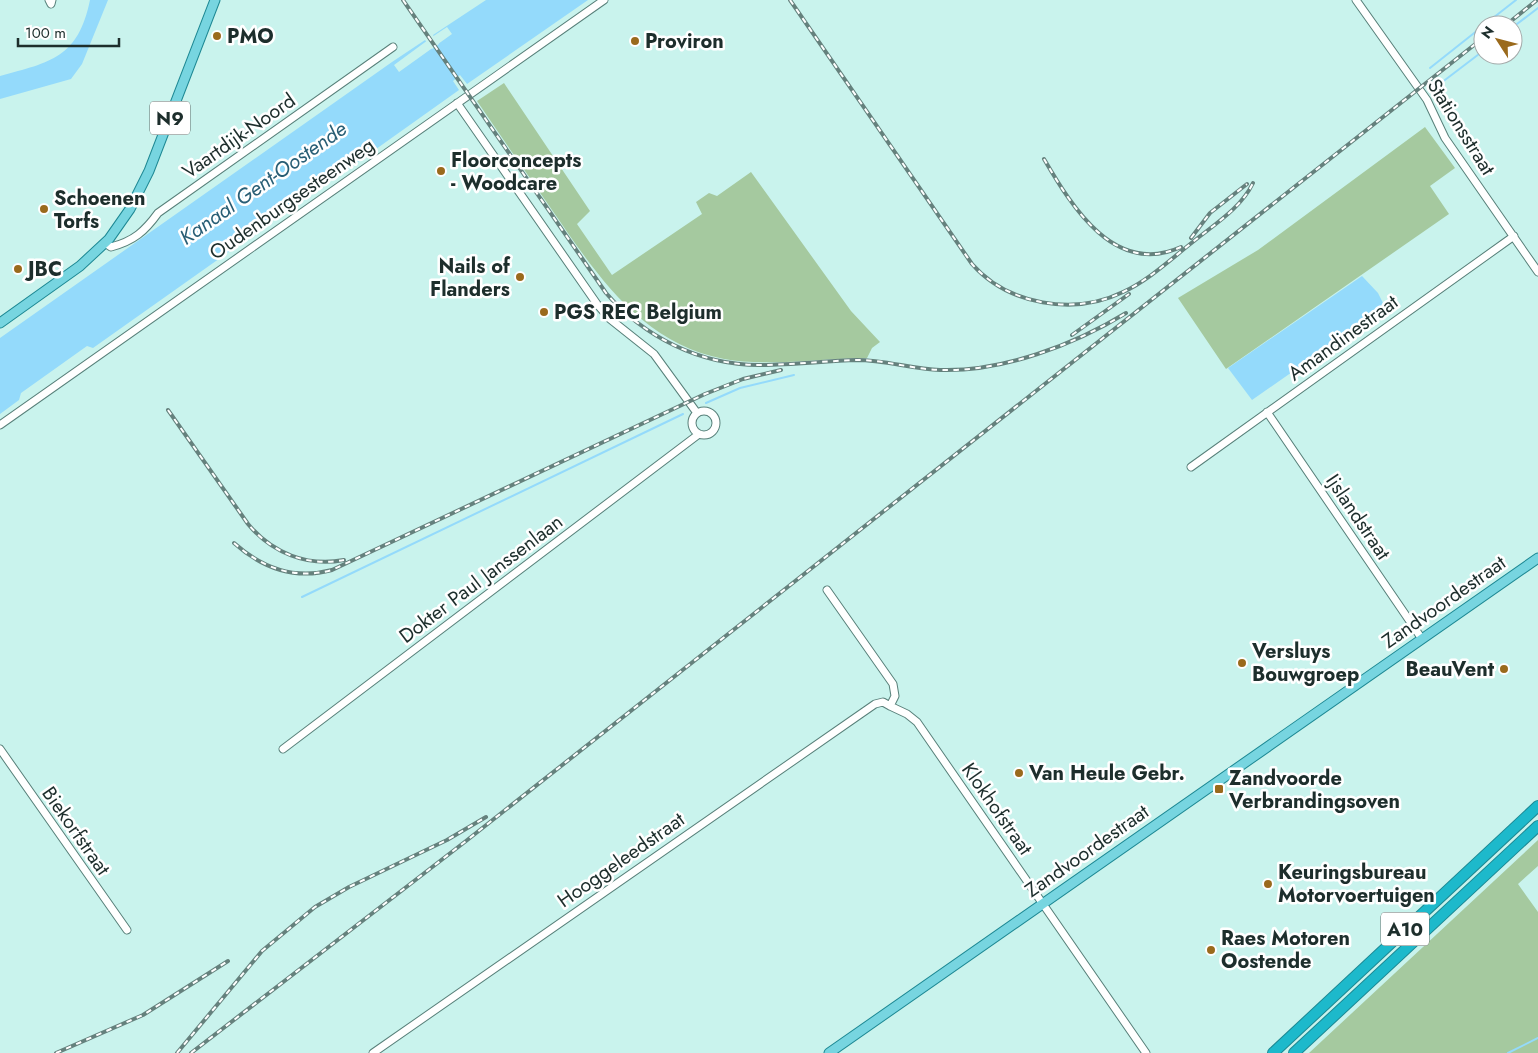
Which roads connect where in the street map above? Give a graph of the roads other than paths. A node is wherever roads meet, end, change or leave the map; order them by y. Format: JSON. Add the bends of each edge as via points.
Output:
{"nodes":[{"id":1,"x":215,"y":0,"type":"edge"},
{"id":2,"x":604,"y":0,"type":"edge"},
{"id":3,"x":1356,"y":0,"type":"edge"},
{"id":4,"x":392,"y":47,"type":"dead end"},
{"id":5,"x":457,"y":103,"type":"junction"},
{"id":6,"x":1514,"y":236,"type":"junction"},
{"id":7,"x":105,"y":243,"type":"junction"},
{"id":8,"x":1538,"y":272,"type":"edge"},
{"id":9,"x":0,"y":323,"type":"edge"},
{"id":10,"x":1267,"y":412,"type":"junction"},
{"id":11,"x":697,"y":413,"type":"junction"},
{"id":12,"x":0,"y":425,"type":"edge"},
{"id":13,"x":700,"y":434,"type":"junction"},
{"id":14,"x":1190,"y":467,"type":"dead end"},
{"id":15,"x":1538,"y":558,"type":"edge"},
{"id":16,"x":826,"y":590,"type":"dead end"},
{"id":17,"x":1422,"y":639,"type":"junction"},
{"id":18,"x":890,"y":706,"type":"junction"},
{"id":19,"x":0,"y":749,"type":"edge"},
{"id":20,"x":282,"y":749,"type":"dead end"},
{"id":21,"x":1538,"y":804,"type":"edge"},
{"id":22,"x":1538,"y":826,"type":"edge"},
{"id":23,"x":1043,"y":903,"type":"junction"},
{"id":24,"x":127,"y":930,"type":"dead end"},
{"id":25,"x":373,"y":1053,"type":"edge"},
{"id":26,"x":829,"y":1053,"type":"edge"},
{"id":27,"x":1146,"y":1053,"type":"edge"},
{"id":28,"x":1273,"y":1053,"type":"edge"},
{"id":29,"x":1294,"y":1053,"type":"edge"}],
"edges":[{"from":1,"to":7,"type":"main road","number":"N9","via":[[143,185]]},
{"from":2,"to":5,"type":"street","name":"Oudenburgsesteenweg"},
{"from":3,"to":6,"type":"street","name":"Stationsstraat","via":[[1427,100],[1445,138]]},
{"from":4,"to":7,"type":"street","name":"Vaartdijk-Noord","via":[[158,213],[143,231],[118,245],[111,247]]},
{"from":5,"to":11,"type":"street","name":"Dokter Paul Janssenlaan","via":[[597,304],[610,319],[654,354]]},
{"from":5,"to":12,"type":"street","name":"Oudenburgsesteenweg"},
{"from":6,"to":8,"type":"street","name":"Stationsstraat"},
{"from":6,"to":10,"type":"street","name":"Amandinestraat"},
{"from":7,"to":9,"type":"main road","number":"N9","via":[[80,266]]},
{"from":10,"to":14,"type":"street","name":"Amandinestraat"},
{"from":10,"to":17,"type":"street","name":"Ijslandstraat"},
{"from":11,"to":13,"type":"street","name":"Dokter Paul Janssenlaan","via":[[692,418],[692,425]]},
{"from":11,"to":13,"type":"street","name":"Dokter Paul Janssenlaan","via":[[710,412],[716,419],[710,434]]},
{"from":13,"to":20,"type":"street","name":"Dokter Paul Janssenlaan"},
{"from":15,"to":17,"type":"main road","name":"Zandvoordestraat"},
{"from":16,"to":18,"type":"street","via":[[892,684],[895,696]]},
{"from":17,"to":23,"type":"main road","name":"Zandvoordestraat"},
{"from":18,"to":23,"type":"street","name":"Klokhofstraat","via":[[917,722]]},
{"from":18,"to":25,"type":"street","name":"Hooggeleedstraat","via":[[883,702],[875,704]]},
{"from":19,"to":24,"type":"street","name":"Biekorfstraat"},
{"from":21,"to":28,"type":"highway","number":"A10"},
{"from":22,"to":29,"type":"highway","number":"A10"},
{"from":23,"to":26,"type":"main road","name":"Zandvoordestraat"},
{"from":23,"to":27,"type":"street","name":"Klokhofstraat"}]}
